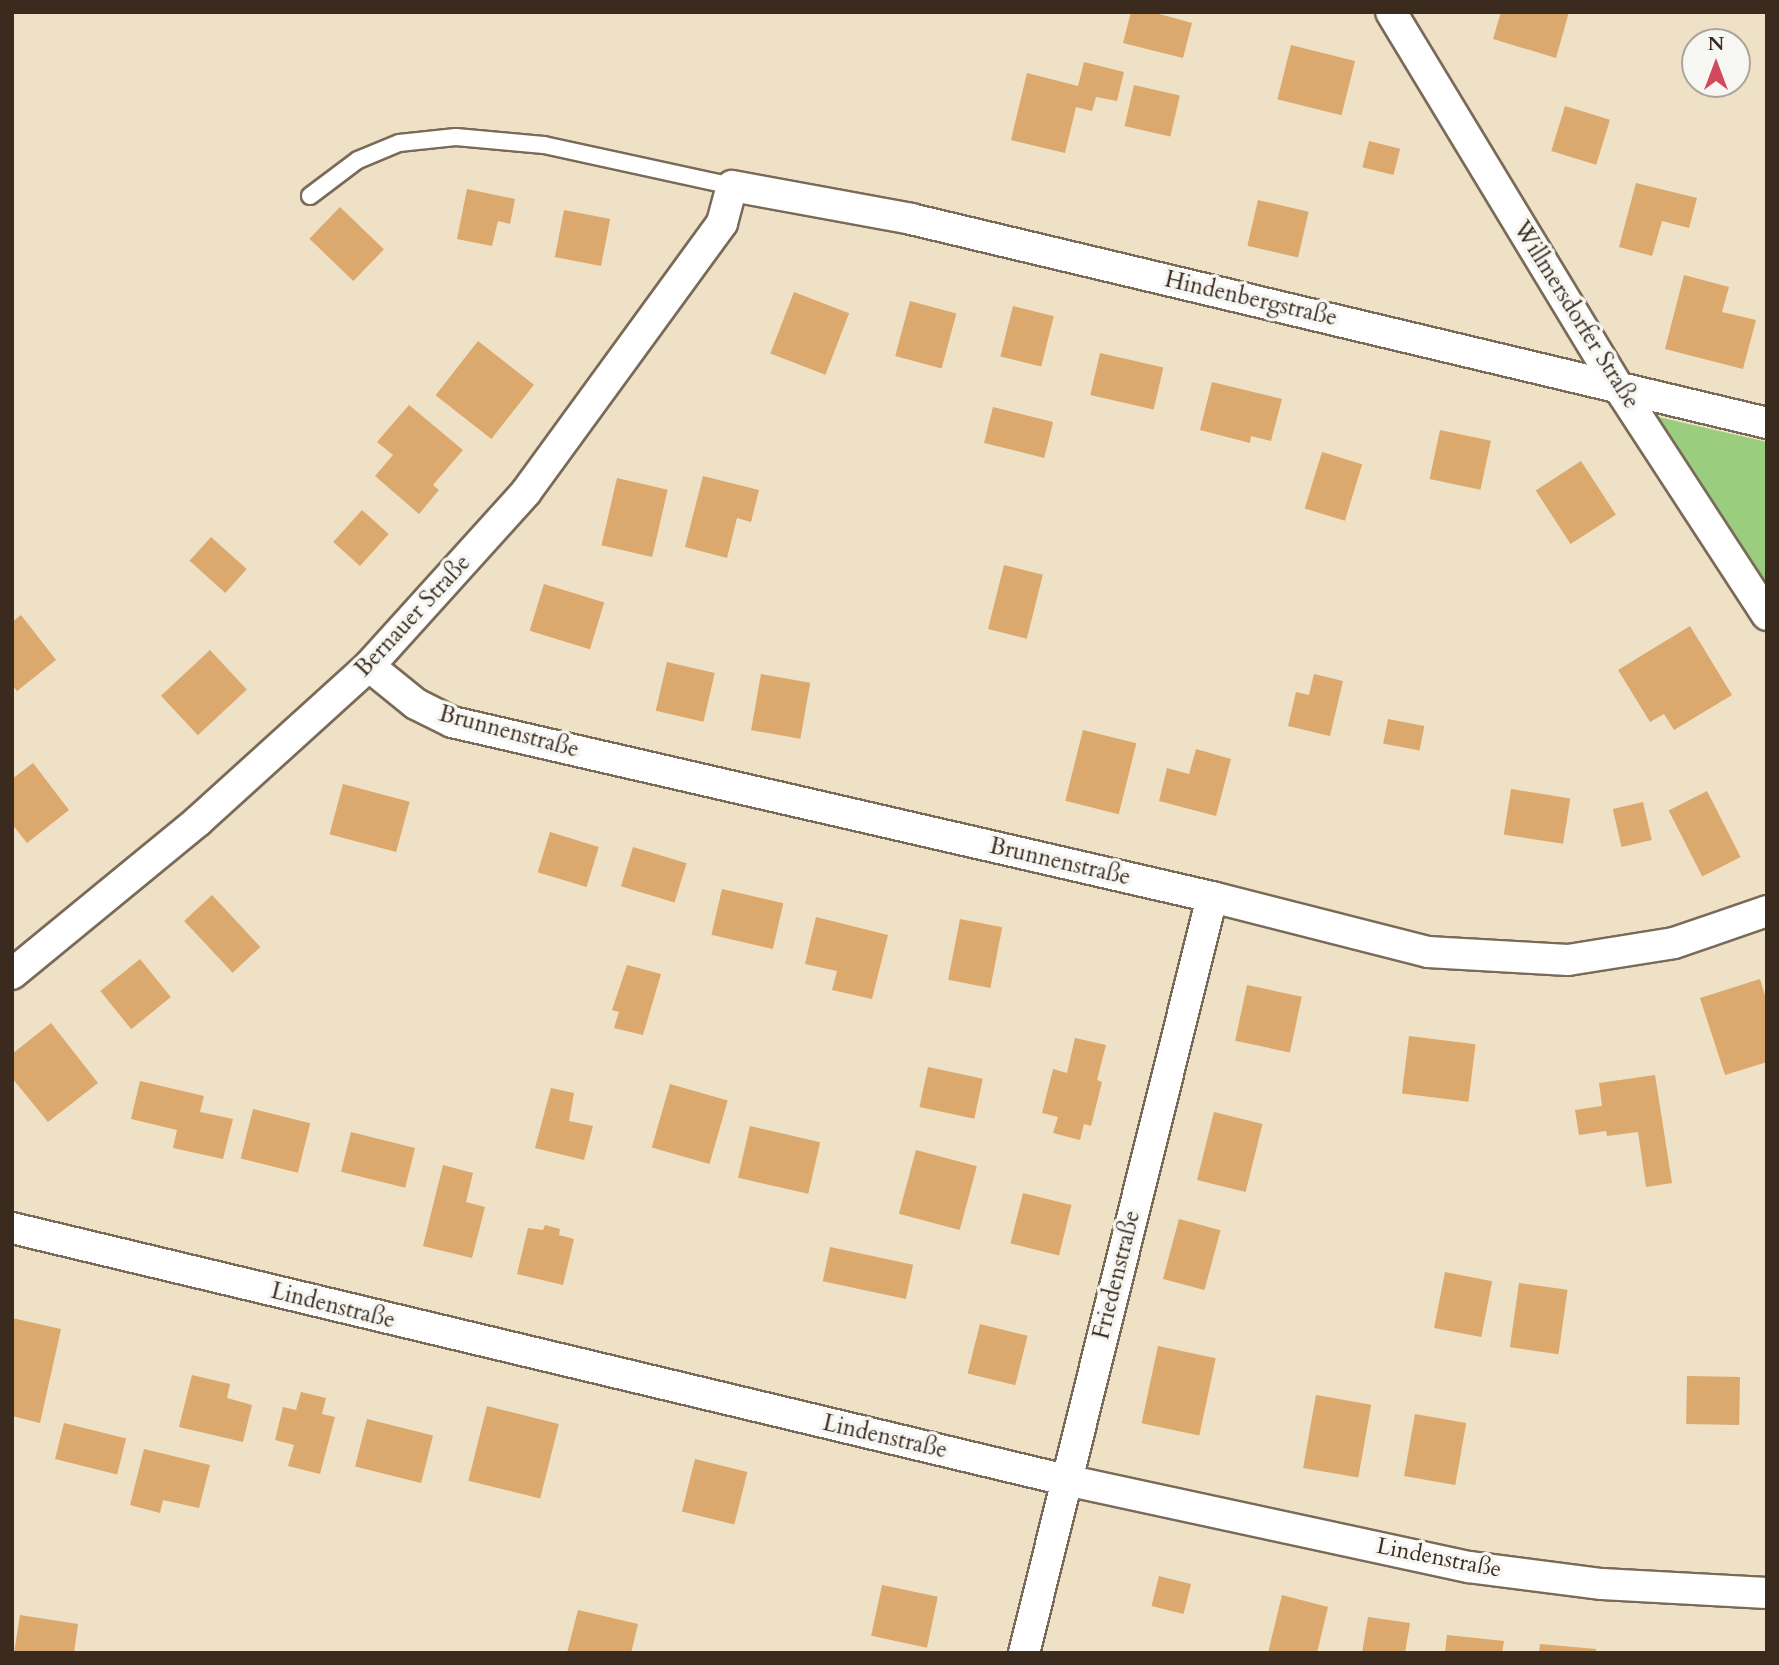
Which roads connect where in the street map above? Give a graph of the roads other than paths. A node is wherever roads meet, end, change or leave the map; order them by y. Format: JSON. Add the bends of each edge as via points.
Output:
{"nodes":[{"id":1,"x":1391,"y":12,"type":"edge"},
{"id":2,"x":732,"y":186,"type":"junction"},
{"id":3,"x":310,"y":196,"type":"dead end"},
{"id":4,"x":1619,"y":388,"type":"junction"},
{"id":5,"x":1767,"y":423,"type":"edge"},
{"id":6,"x":1767,"y":615,"type":"edge"},
{"id":7,"x":369,"y":666,"type":"junction"},
{"id":8,"x":1212,"y":897,"type":"junction"},
{"id":9,"x":1767,"y":911,"type":"edge"},
{"id":10,"x":12,"y":974,"type":"edge"},
{"id":11,"x":12,"y":1228,"type":"edge"},
{"id":12,"x":1066,"y":1480,"type":"junction"},
{"id":13,"x":1767,"y":1593,"type":"edge"},
{"id":14,"x":1024,"y":1653,"type":"edge"}],
"edges":[{"from":1,"to":4,"type":"street","name":"Willmersdorfer Straße"},
{"from":2,"to":3,"type":"lane","via":[[544,145],[456,137],[399,144],[358,160]]},
{"from":2,"to":4,"type":"street","name":"Hindenbergstraße","via":[[924,222]]},
{"from":2,"to":7,"type":"street","name":"Bernauer Straße","via":[[722,223],[526,492]]},
{"from":4,"to":5,"type":"street","name":"Hindenbergstraße"},
{"from":4,"to":6,"type":"street","name":"Willmersdorfer Straße"},
{"from":7,"to":8,"type":"street","name":"Brunnenstraße","via":[[416,704],[452,722]]},
{"from":7,"to":10,"type":"street","name":"Bernauer Straße","via":[[198,821]]},
{"from":8,"to":9,"type":"street","name":"Brunnenstraße","via":[[1428,952],[1568,960],[1674,943]]},
{"from":8,"to":12,"type":"street","name":"Friedenstraße"},
{"from":11,"to":12,"type":"street","name":"Lindenstraße"},
{"from":12,"to":13,"type":"street","name":"Lindenstraße","via":[[1469,1567],[1602,1584]]},
{"from":12,"to":14,"type":"street","name":"Friedenstraße"}]}
